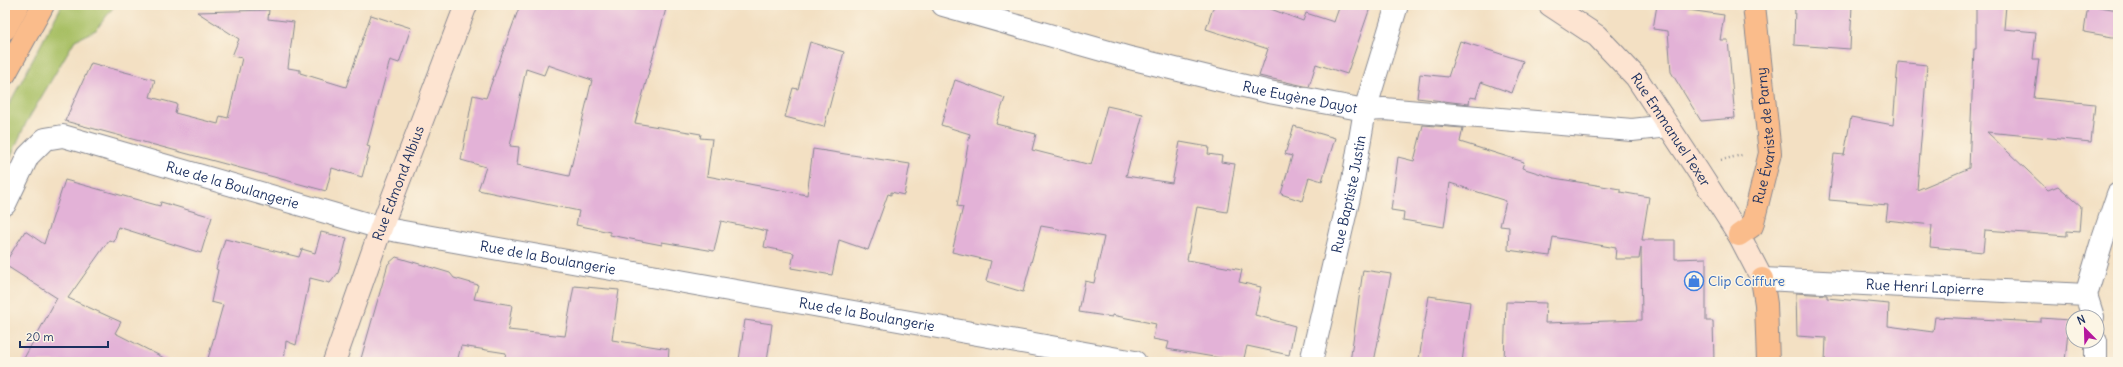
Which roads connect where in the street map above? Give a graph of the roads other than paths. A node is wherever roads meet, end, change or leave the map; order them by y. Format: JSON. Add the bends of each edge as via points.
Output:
{"nodes":[{"id":1,"x":18,"y":5,"type":"edge"},
{"id":2,"x":43,"y":5,"type":"edge"},
{"id":3,"x":466,"y":5,"type":"edge"},
{"id":4,"x":943,"y":5,"type":"edge"},
{"id":5,"x":1397,"y":5,"type":"edge"},
{"id":6,"x":1550,"y":5,"type":"edge"},
{"id":7,"x":1754,"y":5,"type":"edge"},
{"id":8,"x":5,"y":29,"type":"edge"},
{"id":9,"x":5,"y":74,"type":"edge"},
{"id":10,"x":1365,"y":110,"type":"junction"},
{"id":11,"x":1668,"y":126,"type":"junction"},
{"id":12,"x":2118,"y":194,"type":"edge"},
{"id":13,"x":5,"y":204,"type":"edge"},
{"id":14,"x":381,"y":228,"type":"junction"},
{"id":15,"x":1739,"y":235,"type":"junction"},
{"id":16,"x":1762,"y":279,"type":"junction"},
{"id":17,"x":2086,"y":295,"type":"junction"},
{"id":18,"x":2090,"y":309,"type":"edge"},
{"id":19,"x":2096,"y":349,"type":"edge"},
{"id":20,"x":334,"y":362,"type":"edge"},
{"id":21,"x":1135,"y":362,"type":"edge"},
{"id":22,"x":1311,"y":362,"type":"edge"},
{"id":23,"x":1768,"y":362,"type":"edge"},
{"id":24,"x":2096,"y":362,"type":"edge"}],
"edges":[{"from":1,"to":8,"type":"main road"},
{"from":2,"to":9,"type":"main road"},
{"from":3,"to":14,"type":"street","name":"Rue Edmond Albius"},
{"from":4,"to":10,"type":"street","name":"Rue Eugène Dayot","via":[[1269,92]]},
{"from":5,"to":10,"type":"street","name":"Rue Baptiste Justin"},
{"from":6,"to":11,"type":"street","name":"Rue Emmanuel Texer","via":[[1597,36],[1636,77]]},
{"from":7,"to":15,"type":"main road","name":"Rue Évariste de Parny","via":[[1770,153],[1752,226]]},
{"from":10,"to":11,"type":"street","name":"Rue Eugène Dayot","via":[[1384,109],[1632,130]]},
{"from":10,"to":22,"type":"street","name":"Rue Baptiste Justin","via":[[1353,180]]},
{"from":11,"to":15,"type":"street","name":"Rue Emmanuel Texer"},
{"from":12,"to":17,"type":"street"},
{"from":13,"to":14,"type":"street","name":"Rue de la Boulangerie","via":[[28,156],[45,139],[63,136]]},
{"from":14,"to":20,"type":"street","name":"Rue Edmond Albius"},
{"from":14,"to":21,"type":"street","name":"Rue de la Boulangerie"},
{"from":15,"to":16,"type":"street","name":"Rue Emmanuel Texer"},
{"from":16,"to":17,"type":"street","name":"Rue Henri Lapierre"},
{"from":16,"to":23,"type":"main road","via":[[1766,304]]},
{"from":17,"to":18,"type":"street"},
{"from":19,"to":24,"type":"street"}]}
